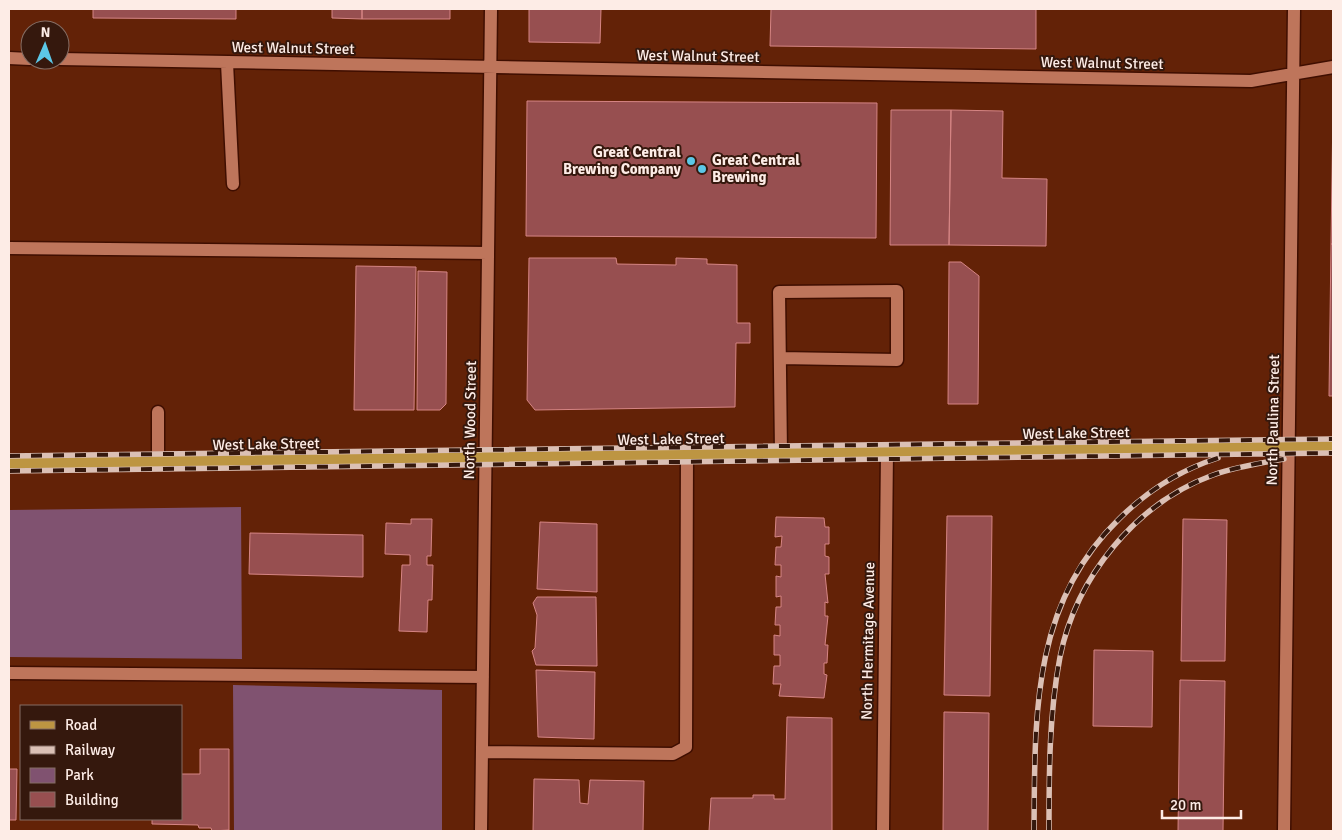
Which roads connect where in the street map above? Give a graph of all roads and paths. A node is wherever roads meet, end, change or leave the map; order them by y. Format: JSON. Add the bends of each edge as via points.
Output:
{"nodes":[{"id":1,"x":491,"y":9,"type":"edge"},
{"id":2,"x":1294,"y":9,"type":"edge"},
{"id":3,"x":70,"y":59,"type":"edge"},
{"id":4,"x":228,"y":63,"type":"junction"},
{"id":5,"x":1333,"y":66,"type":"edge"},
{"id":6,"x":490,"y":68,"type":"junction"},
{"id":7,"x":1293,"y":74,"type":"junction"},
{"id":8,"x":233,"y":184,"type":"dead end"},
{"id":9,"x":9,"y":248,"type":"edge"},
{"id":10,"x":488,"y":253,"type":"junction"},
{"id":11,"x":780,"y":358,"type":"junction"},
{"id":12,"x":158,"y":412,"type":"dead end"},
{"id":13,"x":1333,"y":446,"type":"edge"},
{"id":14,"x":1290,"y":447,"type":"junction"},
{"id":15,"x":887,"y":451,"type":"junction"},
{"id":16,"x":781,"y":453,"type":"junction"},
{"id":17,"x":687,"y":455,"type":"junction"},
{"id":18,"x":486,"y":457,"type":"junction"},
{"id":19,"x":158,"y":461,"type":"junction"},
{"id":20,"x":9,"y":463,"type":"edge"},
{"id":21,"x":9,"y":672,"type":"edge"},
{"id":22,"x":483,"y":677,"type":"junction"},
{"id":23,"x":482,"y":752,"type":"junction"},
{"id":24,"x":481,"y":831,"type":"edge"},
{"id":25,"x":883,"y":831,"type":"edge"},
{"id":26,"x":1284,"y":831,"type":"edge"}],
"edges":[{"from":1,"to":6,"type":"street","name":"North Wood Street"},
{"from":2,"to":7,"type":"street","name":"North Paulina Street"},
{"from":3,"to":4,"type":"street","name":"West Walnut Street"},
{"from":4,"to":6,"type":"street","name":"West Walnut Street"},
{"from":4,"to":8,"type":"street"},
{"from":5,"to":7,"type":"street","name":"West Walnut Street"},
{"from":6,"to":7,"type":"street","name":"West Walnut Street","via":[[1251,81]]},
{"from":6,"to":10,"type":"street","name":"North Wood Street"},
{"from":7,"to":14,"type":"street","name":"North Paulina Street"},
{"from":9,"to":10,"type":"street"},
{"from":10,"to":18,"type":"street","name":"North Wood Street"},
{"from":11,"to":11,"type":"street","via":[[779,292],[897,291],[897,360]]},
{"from":11,"to":16,"type":"street"},
{"from":12,"to":19,"type":"street"},
{"from":13,"to":14,"type":"main road","name":"West Lake Street"},
{"from":14,"to":15,"type":"main road","name":"West Lake Street"},
{"from":14,"to":26,"type":"street","name":"North Paulina Street"},
{"from":15,"to":16,"type":"main road","name":"West Lake Street"},
{"from":15,"to":25,"type":"street","name":"North Hermitage Avenue"},
{"from":16,"to":17,"type":"main road","name":"West Lake Street"},
{"from":17,"to":18,"type":"main road","name":"West Lake Street"},
{"from":17,"to":23,"type":"street","via":[[686,748],[673,754]]},
{"from":18,"to":19,"type":"main road","name":"West Lake Street"},
{"from":18,"to":22,"type":"street","name":"North Wood Street"},
{"from":19,"to":20,"type":"main road","name":"West Lake Street"},
{"from":21,"to":22,"type":"street"},
{"from":22,"to":23,"type":"street","name":"North Wood Street"},
{"from":23,"to":24,"type":"street","name":"North Wood Street"}]}
